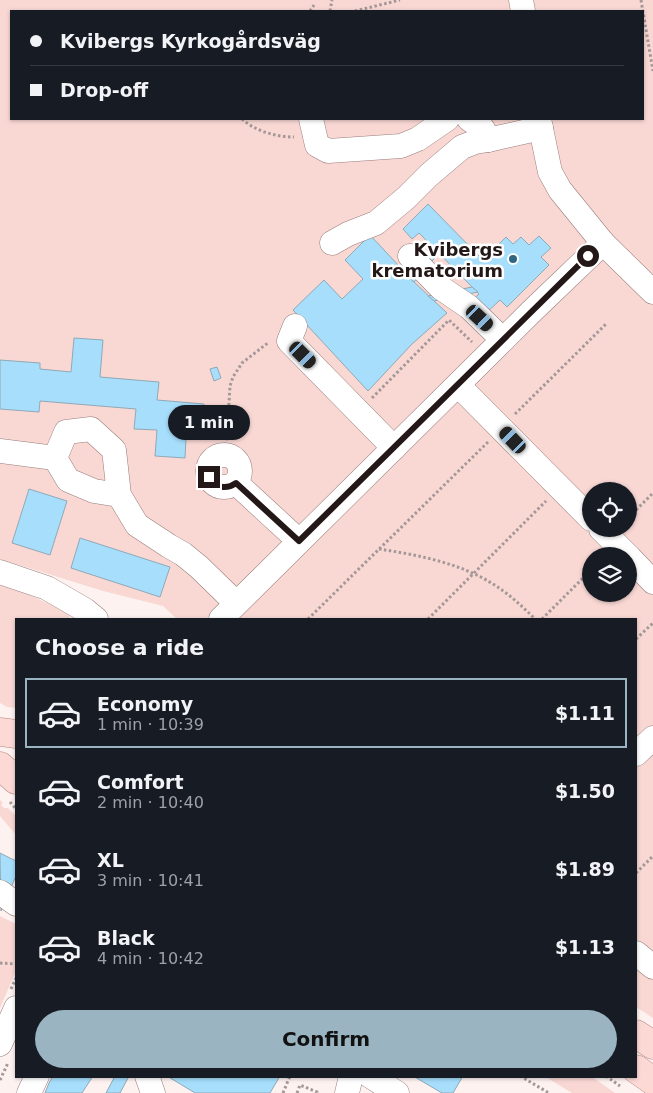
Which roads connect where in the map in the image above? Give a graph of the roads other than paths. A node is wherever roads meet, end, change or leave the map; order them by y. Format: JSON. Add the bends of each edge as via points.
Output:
{"nodes":[{"id":1,"x":446,"y":120,"type":"edge"},
{"id":2,"x":470,"y":120,"type":"edge"},
{"id":3,"x":540,"y":124,"type":"edge"},
{"id":4,"x":313,"y":128,"type":"edge"},
{"id":5,"x":488,"y":140,"type":"junction"},
{"id":6,"x":332,"y":243,"type":"dead end"},
{"id":7,"x":603,"y":243,"type":"junction"},
{"id":8,"x":410,"y":256,"type":"dead end"},
{"id":9,"x":653,"y":292,"type":"edge"},
{"id":10,"x":292,"y":334,"type":"road end"},
{"id":11,"x":495,"y":348,"type":"junction"},
{"id":12,"x":458,"y":384,"type":"junction"},
{"id":13,"x":394,"y":448,"type":"junction"},
{"id":14,"x":0,"y":451,"type":"edge"},
{"id":15,"x":224,"y":455,"type":"road end"},
{"id":16,"x":55,"y":458,"type":"junction"},
{"id":17,"x":118,"y":495,"type":"junction"},
{"id":18,"x":582,"y":510,"type":"edge"},
{"id":19,"x":609,"y":537,"type":"edge"},
{"id":20,"x":299,"y":541,"type":"junction"},
{"id":21,"x":618,"y":547,"type":"edge"},
{"id":22,"x":637,"y":566,"type":"edge"},
{"id":23,"x":0,"y":572,"type":"edge"},
{"id":24,"x":653,"y":582,"type":"edge"},
{"id":25,"x":229,"y":611,"type":"edge"},
{"id":26,"x":95,"y":618,"type":"edge"},
{"id":27,"x":0,"y":732,"type":"edge"},
{"id":28,"x":15,"y":734,"type":"edge"},
{"id":29,"x":653,"y":738,"type":"edge"},
{"id":30,"x":637,"y":753,"type":"edge"},
{"id":31,"x":0,"y":766,"type":"edge"},
{"id":32,"x":15,"y":779,"type":"edge"},
{"id":33,"x":0,"y":892,"type":"edge"},
{"id":34,"x":15,"y":903,"type":"edge"},
{"id":35,"x":637,"y":954,"type":"edge"},
{"id":36,"x":653,"y":967,"type":"edge"},
{"id":37,"x":15,"y":1010,"type":"edge"},
{"id":38,"x":637,"y":1035,"type":"edge"},
{"id":39,"x":0,"y":1044,"type":"edge"},
{"id":40,"x":653,"y":1046,"type":"edge"},
{"id":41,"x":637,"y":1070,"type":"edge"},
{"id":42,"x":35,"y":1078,"type":"edge"},
{"id":43,"x":148,"y":1078,"type":"edge"},
{"id":44,"x":351,"y":1078,"type":"edge"},
{"id":45,"x":373,"y":1078,"type":"edge"},
{"id":46,"x":653,"y":1081,"type":"edge"},
{"id":47,"x":29,"y":1093,"type":"edge"},
{"id":48,"x":153,"y":1093,"type":"edge"},
{"id":49,"x":347,"y":1093,"type":"edge"},
{"id":50,"x":398,"y":1093,"type":"edge"}],
"edges":[{"from":1,"to":4,"type":"street","via":[[418,139],[401,146],[328,151],[317,145]]},
{"from":2,"to":5,"type":"street","via":[[483,130]]},
{"from":3,"to":5,"type":"street"},
{"from":3,"to":7,"type":"street","via":[[550,172],[560,190]]},
{"from":5,"to":6,"type":"street","via":[[462,147],[376,223]]},
{"from":7,"to":9,"type":"street"},
{"from":7,"to":11,"type":"street"},
{"from":8,"to":11,"type":"street","via":[[441,288],[469,307]]},
{"from":10,"to":13,"type":"street"},
{"from":11,"to":12,"type":"street"},
{"from":12,"to":13,"type":"street"},
{"from":12,"to":18,"type":"street"},
{"from":13,"to":20,"type":"street"},
{"from":14,"to":16,"type":"street"},
{"from":15,"to":20,"type":"street","via":[[211,462],[208,472],[212,482],[221,487],[236,483]]},
{"from":16,"to":17,"type":"street","via":[[68,480],[94,491]]},
{"from":16,"to":17,"type":"street","via":[[66,432],[91,429],[114,450]]},
{"from":17,"to":25,"type":"street","via":[[137,525],[199,567]]},
{"from":19,"to":21,"type":"street"},
{"from":20,"to":25,"type":"street"},
{"from":22,"to":24,"type":"street"},
{"from":23,"to":26,"type":"street","via":[[47,588]]},
{"from":27,"to":28,"type":"main road"},
{"from":29,"to":30,"type":"street"},
{"from":31,"to":32,"type":"main road"},
{"from":33,"to":34,"type":"street"},
{"from":35,"to":36,"type":"street"},
{"from":37,"to":39,"type":"street"},
{"from":38,"to":40,"type":"main road"},
{"from":41,"to":46,"type":"main road"},
{"from":42,"to":47,"type":"street"},
{"from":43,"to":48,"type":"street"},
{"from":44,"to":49,"type":"street"},
{"from":45,"to":50,"type":"street"}]}
